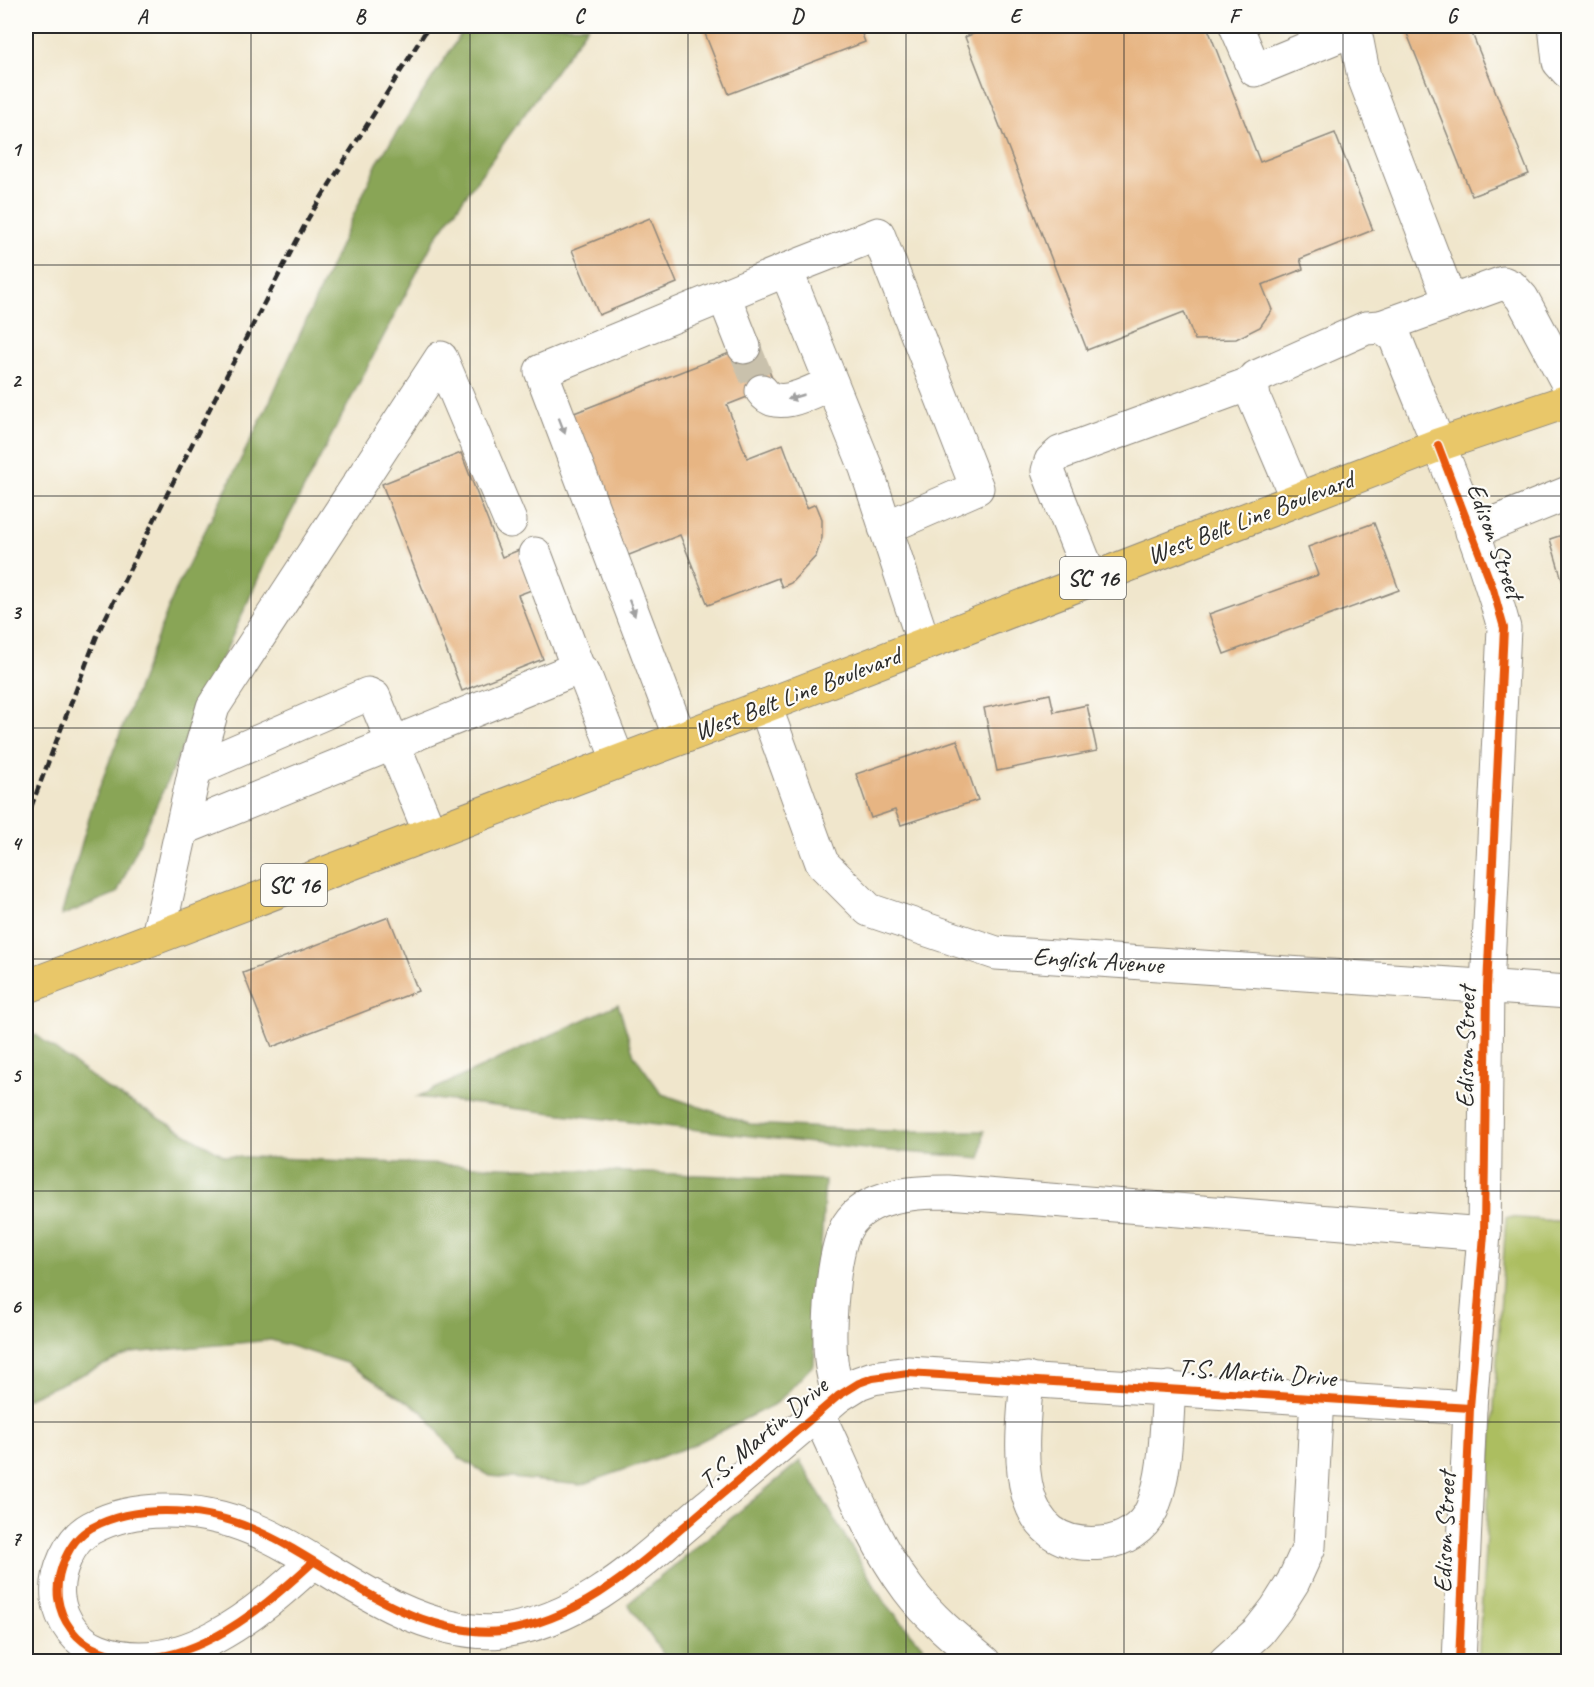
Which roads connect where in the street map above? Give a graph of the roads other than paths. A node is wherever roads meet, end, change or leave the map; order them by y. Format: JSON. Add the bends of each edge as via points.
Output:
{"nodes":[{"id":1,"x":1236,"y":26,"type":"edge"},
{"id":2,"x":1555,"y":26,"type":"edge"},
{"id":3,"x":1354,"y":27,"type":"edge"},
{"id":4,"x":1569,"y":72,"type":"edge"},
{"id":5,"x":786,"y":270,"type":"junction"},
{"id":6,"x":724,"y":296,"type":"junction"},
{"id":7,"x":1450,"y":301,"type":"junction"},
{"id":8,"x":1381,"y":327,"type":"junction"},
{"id":9,"x":744,"y":347,"type":"tunnel mouth"},
{"id":10,"x":831,"y":383,"type":"junction"},
{"id":11,"x":1252,"y":384,"type":"junction"},
{"id":12,"x":1569,"y":384,"type":"edge"},
{"id":13,"x":762,"y":391,"type":"dead end"},
{"id":14,"x":1569,"y":401,"type":"edge"},
{"id":15,"x":1438,"y":445,"type":"junction"},
{"id":16,"x":1569,"y":493,"type":"edge"},
{"id":17,"x":1297,"y":499,"type":"junction"},
{"id":18,"x":510,"y":521,"type":"dead end"},
{"id":19,"x":885,"y":528,"type":"junction"},
{"id":20,"x":1472,"y":532,"type":"junction"},
{"id":21,"x":535,"y":554,"type":"dead end"},
{"id":22,"x":1090,"y":579,"type":"junction"},
{"id":23,"x":924,"y":644,"type":"junction"},
{"id":24,"x":578,"y":668,"type":"junction"},
{"id":25,"x":765,"y":706,"type":"junction"},
{"id":26,"x":680,"y":738,"type":"junction"},
{"id":27,"x":393,"y":743,"type":"junction"},
{"id":28,"x":618,"y":760,"type":"junction"},
{"id":29,"x":195,"y":769,"type":"junction"},
{"id":30,"x":182,"y":829,"type":"junction"},
{"id":31,"x":429,"y":833,"type":"junction"},
{"id":32,"x":158,"y":936,"type":"junction"},
{"id":33,"x":26,"y":987,"type":"edge"},
{"id":34,"x":1486,"y":987,"type":"junction"},
{"id":35,"x":1569,"y":992,"type":"edge"},
{"id":36,"x":1484,"y":1234,"type":"junction"},
{"id":37,"x":1028,"y":1378,"type":"junction"},
{"id":38,"x":1169,"y":1388,"type":"junction"},
{"id":39,"x":1317,"y":1397,"type":"junction"},
{"id":40,"x":828,"y":1405,"type":"junction"},
{"id":41,"x":1470,"y":1408,"type":"junction"},
{"id":42,"x":313,"y":1562,"type":"junction"},
{"id":43,"x":984,"y":1662,"type":"edge"},
{"id":44,"x":1225,"y":1662,"type":"edge"},
{"id":45,"x":1459,"y":1662,"type":"edge"}],
"edges":[{"from":1,"to":3,"type":"street","via":[[1255,70]]},
{"from":2,"to":4,"type":"street","via":[[1559,62]]},
{"from":3,"to":7,"type":"street","via":[[1364,77]]},
{"from":5,"to":6,"type":"street"},
{"from":5,"to":10,"type":"street"},
{"from":5,"to":19,"type":"street","via":[[878,234],[977,488]]},
{"from":6,"to":9,"type":"street"},
{"from":6,"to":26,"type":"street","one_way":true,"via":[[541,371]]},
{"from":7,"to":8,"type":"street"},
{"from":7,"to":12,"type":"street","via":[[1493,285],[1512,287],[1522,298]]},
{"from":8,"to":11,"type":"street","via":[[1366,328],[1256,376]]},
{"from":8,"to":15,"type":"street","name":"Edison Street","via":[[1395,337]]},
{"from":10,"to":13,"type":"street","one_way":true,"via":[[779,401]]},
{"from":10,"to":19,"type":"street","via":[[866,468]]},
{"from":11,"to":17,"type":"street","via":[[1254,398]]},
{"from":11,"to":22,"type":"street","via":[[1060,453],[1051,461],[1048,471]]},
{"from":14,"to":15,"type":"main road","name":"West Belt Line Boulevard","number":"SC 16"},
{"from":15,"to":17,"type":"main road","name":"West Belt Line Boulevard","number":"SC 16"},
{"from":15,"to":20,"type":"street","name":"Edison Street"},
{"from":16,"to":20,"type":"street"},
{"from":17,"to":22,"type":"main road","name":"West Belt Line Boulevard","number":"SC 16"},
{"from":18,"to":29,"type":"street","via":[[441,358],[213,707]]},
{"from":19,"to":23,"type":"street"},
{"from":20,"to":34,"type":"street","name":"Edison Street","via":[[1504,628]]},
{"from":21,"to":24,"type":"street"},
{"from":22,"to":23,"type":"main road","name":"West Belt Line Boulevard","number":"SC 16"},
{"from":23,"to":25,"type":"main road","name":"West Belt Line Boulevard","number":"SC 16"},
{"from":24,"to":27,"type":"street"},
{"from":24,"to":28,"type":"street","via":[[584,673]]},
{"from":25,"to":26,"type":"main road","name":"West Belt Line Boulevard","number":"SC 16"},
{"from":25,"to":34,"type":"street","name":"English Avenue","via":[[822,863],[869,910],[996,953]]},
{"from":26,"to":28,"type":"main road","name":"West Belt Line Boulevard","number":"SC 16"},
{"from":27,"to":29,"type":"street","via":[[375,697],[368,694]]},
{"from":27,"to":30,"type":"street"},
{"from":27,"to":31,"type":"street"},
{"from":28,"to":31,"type":"main road","name":"West Belt Line Boulevard","number":"SC 16"},
{"from":29,"to":30,"type":"street"},
{"from":30,"to":32,"type":"street"},
{"from":31,"to":32,"type":"main road","name":"West Belt Line Boulevard","number":"SC 16"},
{"from":32,"to":33,"type":"main road","name":"West Belt Line Boulevard","number":"SC 16"},
{"from":34,"to":35,"type":"street","name":"English Avenue"},
{"from":34,"to":36,"type":"street","name":"Edison Street"},
{"from":36,"to":40,"type":"street","via":[[948,1192],[906,1194],[867,1208],[848,1225],[842,1237],[830,1332]]},
{"from":36,"to":41,"type":"street","name":"Edison Street"},
{"from":37,"to":38,"type":"street","name":"T.S. Martin Drive"},
{"from":37,"to":38,"type":"street","name":"T.S. Martin Drive","via":[[1022,1464],[1029,1499],[1038,1517],[1061,1537],[1090,1544],[1126,1537],[1151,1511],[1162,1463]]},
{"from":37,"to":40,"type":"street","name":"T.S. Martin Drive","via":[[893,1373],[859,1383]]},
{"from":38,"to":39,"type":"street","name":"T.S. Martin Drive"},
{"from":39,"to":41,"type":"street","name":"T.S. Martin Drive"},
{"from":39,"to":44,"type":"street","via":[[1309,1547],[1276,1609]]},
{"from":40,"to":42,"type":"street","name":"T.S. Martin Drive","via":[[621,1579],[559,1616],[499,1631],[473,1630],[422,1619]]},
{"from":40,"to":43,"type":"street","via":[[871,1525],[903,1582],[922,1606]]},
{"from":41,"to":45,"type":"street","name":"Edison Street"},
{"from":42,"to":42,"type":"street","name":"T.S. Martin Drive","via":[[284,1542],[236,1521],[192,1512],[142,1511],[121,1515],[85,1531],[64,1561],[57,1596],[68,1625],[93,1648],[135,1660],[159,1658],[206,1641],[258,1610]]}]}
